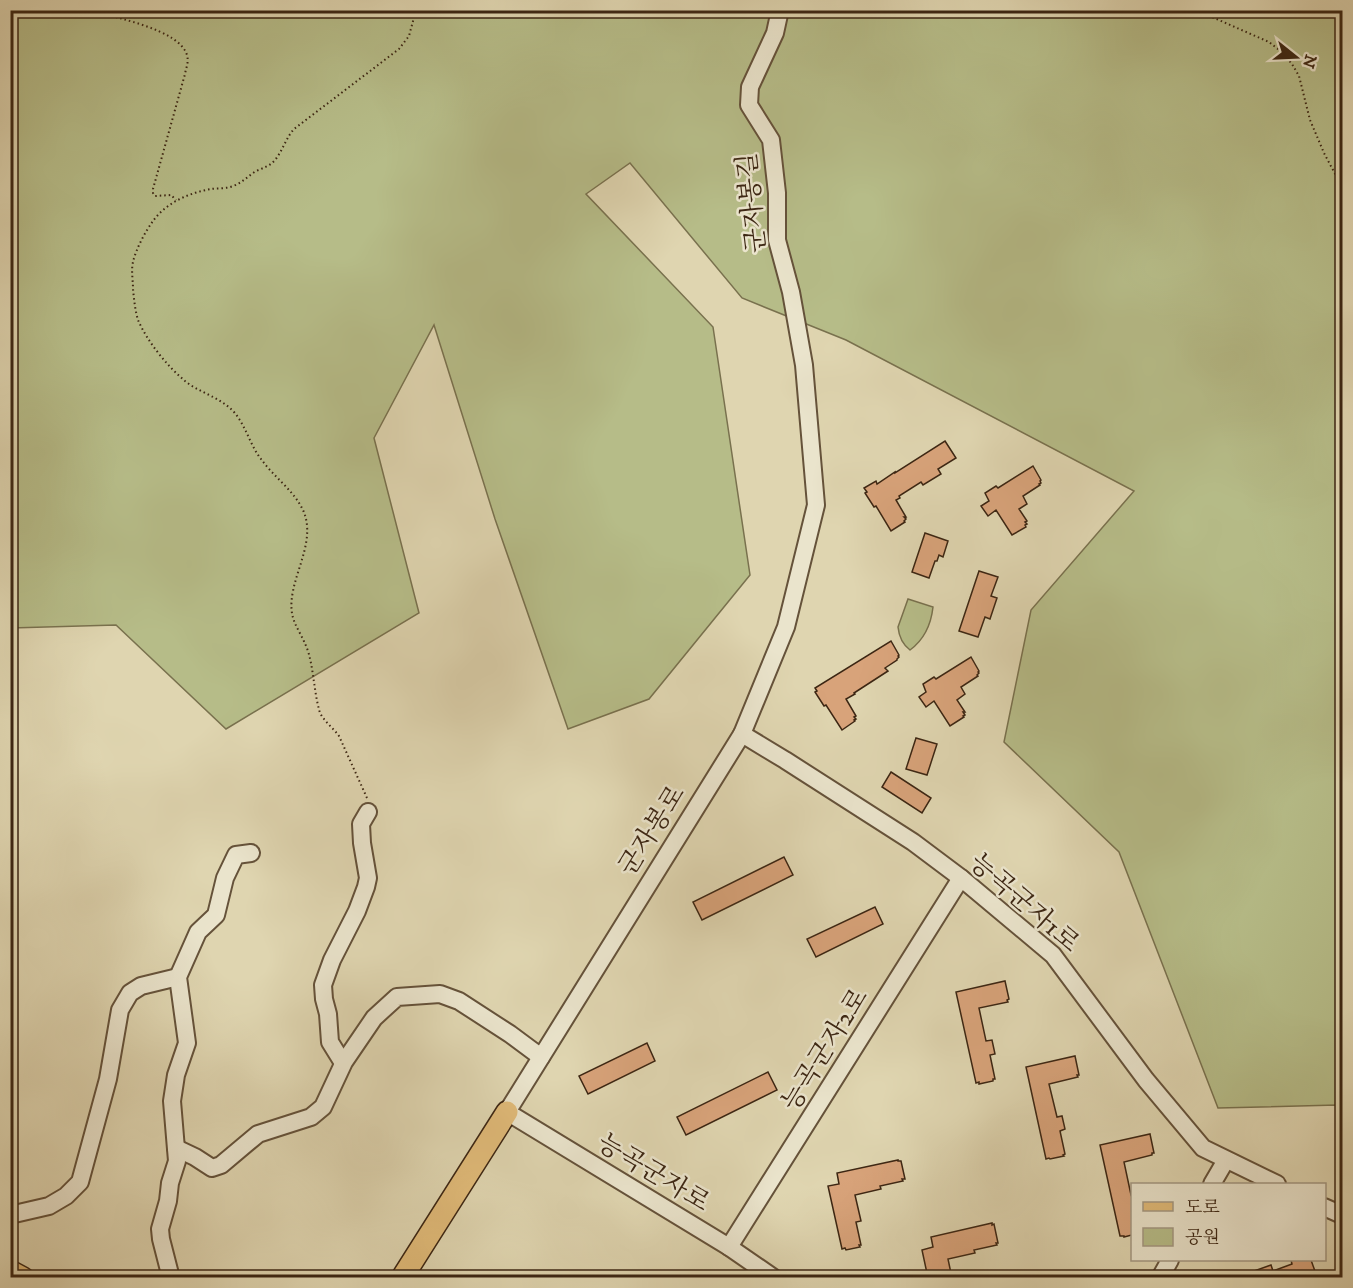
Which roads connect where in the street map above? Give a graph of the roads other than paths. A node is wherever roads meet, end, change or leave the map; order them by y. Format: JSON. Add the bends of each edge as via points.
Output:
{"nodes":[{"id":1,"x":780,"y":10,"type":"edge"},
{"id":2,"x":804,"y":365,"type":"joint"},
{"id":3,"x":742,"y":734,"type":"junction"},
{"id":4,"x":368,"y":812,"type":"road end"},
{"id":5,"x":251,"y":853,"type":"dead end"},
{"id":6,"x":961,"y":878,"type":"junction"},
{"id":7,"x":178,"y":977,"type":"junction"},
{"id":8,"x":541,"y":1057,"type":"junction"},
{"id":9,"x":343,"y":1063,"type":"junction"},
{"id":10,"x":507,"y":1112,"type":"junction"},
{"id":11,"x":176,"y":1148,"type":"junction"},
{"id":12,"x":1226,"y":1160,"type":"junction"},
{"id":13,"x":1213,"y":1183,"type":"edge"},
{"id":14,"x":1273,"y":1183,"type":"edge"},
{"id":15,"x":1326,"y":1208,"type":"edge"},
{"id":16,"x":10,"y":1215,"type":"edge"},
{"id":17,"x":1342,"y":1215,"type":"edge"},
{"id":18,"x":729,"y":1247,"type":"junction"},
{"id":19,"x":1169,"y":1261,"type":"edge"},
{"id":20,"x":10,"y":1271,"type":"edge"},
{"id":21,"x":22,"y":1278,"type":"edge"},
{"id":22,"x":171,"y":1278,"type":"edge"},
{"id":23,"x":402,"y":1278,"type":"edge"},
{"id":24,"x":774,"y":1278,"type":"edge"},
{"id":25,"x":1160,"y":1278,"type":"edge"}],
"edges":[{"from":1,"to":2,"type":"street","name":"군자봉길","via":[[775,33],[750,87],[749,105],[771,140],[777,240]]},
{"from":2,"to":3,"type":"street","name":"군자봉로","via":[[816,505],[786,627]]},
{"from":3,"to":6,"type":"street","name":"능곡군자1로","via":[[913,842]]},
{"from":3,"to":8,"type":"street","name":"군자봉로"},
{"from":4,"to":9,"type":"street","via":[[361,824],[366,887],[323,985],[330,1042]]},
{"from":5,"to":7,"type":"street","via":[[236,855],[225,878],[216,915],[198,932]]},
{"from":6,"to":12,"type":"street","name":"능곡군자1로","via":[[1053,955],[1146,1080],[1203,1148]]},
{"from":6,"to":18,"type":"street","name":"능곡군자2로"},
{"from":7,"to":11,"type":"street","via":[[187,1043],[172,1101]]},
{"from":7,"to":16,"type":"street","via":[[141,986],[130,993],[120,1010],[108,1079],[80,1182],[49,1206]]},
{"from":8,"to":9,"type":"street","via":[[459,1001],[440,994],[397,997],[374,1018]]},
{"from":8,"to":10,"type":"street","name":"군자봉로"},
{"from":9,"to":11,"type":"street","via":[[323,1107],[311,1117],[258,1134],[221,1165],[212,1168]]},
{"from":10,"to":18,"type":"street","name":"능곡군자로"},
{"from":10,"to":23,"type":"main road","name":"군자봉로"},
{"from":11,"to":22,"type":"street","via":[[177,1161],[160,1229]]},
{"from":12,"to":13,"type":"street"},
{"from":12,"to":14,"type":"street","name":"능곡군자1로"},
{"from":15,"to":17,"type":"street"},
{"from":18,"to":24,"type":"street","name":"능곡군자로"},
{"from":19,"to":25,"type":"street"},
{"from":20,"to":21,"type":"main road"}]}
